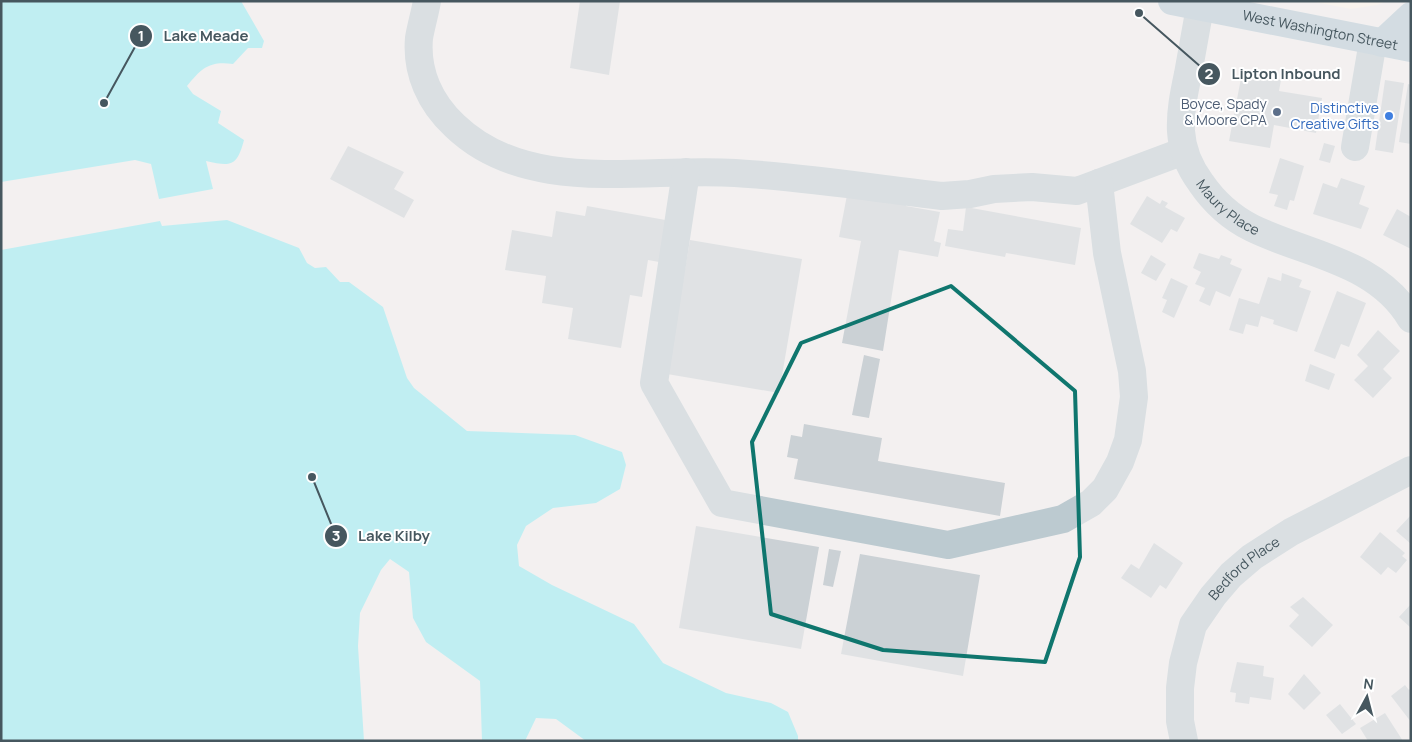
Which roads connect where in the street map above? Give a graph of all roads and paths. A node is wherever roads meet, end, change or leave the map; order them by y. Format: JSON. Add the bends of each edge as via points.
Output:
{"nodes":[{"id":1,"x":427,"y":1,"type":"edge"},
{"id":2,"x":1172,"y":1,"type":"edge"},
{"id":3,"x":1200,"y":7,"type":"junction"},
{"id":4,"x":1243,"y":8,"type":"edge"},
{"id":5,"x":1411,"y":16,"type":"edge"},
{"id":6,"x":1377,"y":42,"type":"junction"},
{"id":7,"x":1411,"y":48,"type":"edge"},
{"id":8,"x":1355,"y":147,"type":"dead end"},
{"id":9,"x":1184,"y":151,"type":"junction"},
{"id":10,"x":686,"y":172,"type":"junction"},
{"id":11,"x":1099,"y":183,"type":"junction"},
{"id":12,"x":1411,"y":319,"type":"edge"},
{"id":13,"x":1411,"y":470,"type":"edge"},
{"id":14,"x":1184,"y":741,"type":"edge"}],
"edges":[{"from":1,"to":10,"type":"street","via":[[419,38],[424,79],[443,115],[487,151],[536,168],[587,174]]},
{"from":2,"to":3,"type":"main road","name":"West Washington Street"},
{"from":3,"to":4,"type":"main road","name":"West Washington Street"},
{"from":3,"to":9,"type":"street","name":"Maury Place","via":[[1181,108]]},
{"from":4,"to":6,"type":"main road","name":"West Washington Street"},
{"from":5,"to":6,"type":"main road"},
{"from":6,"to":7,"type":"main road","name":"West Washington Street"},
{"from":6,"to":8,"type":"street"},
{"from":9,"to":11,"type":"street"},
{"from":9,"to":12,"type":"street","name":"Maury Place","via":[[1193,172],[1229,213],[1252,228],[1352,266],[1391,293]]},
{"from":10,"to":11,"type":"street","via":[[734,172],[942,196],[1032,186],[1077,191]]},
{"from":10,"to":11,"type":"street","via":[[654,382],[722,503],[948,544],[1063,519],[1091,504],[1120,462],[1128,440],[1134,397],[1132,371],[1107,253]]},
{"from":13,"to":14,"type":"street","name":"Bedford Place","via":[[1291,532],[1252,557],[1212,596],[1193,624],[1183,662],[1180,721]]}]}
